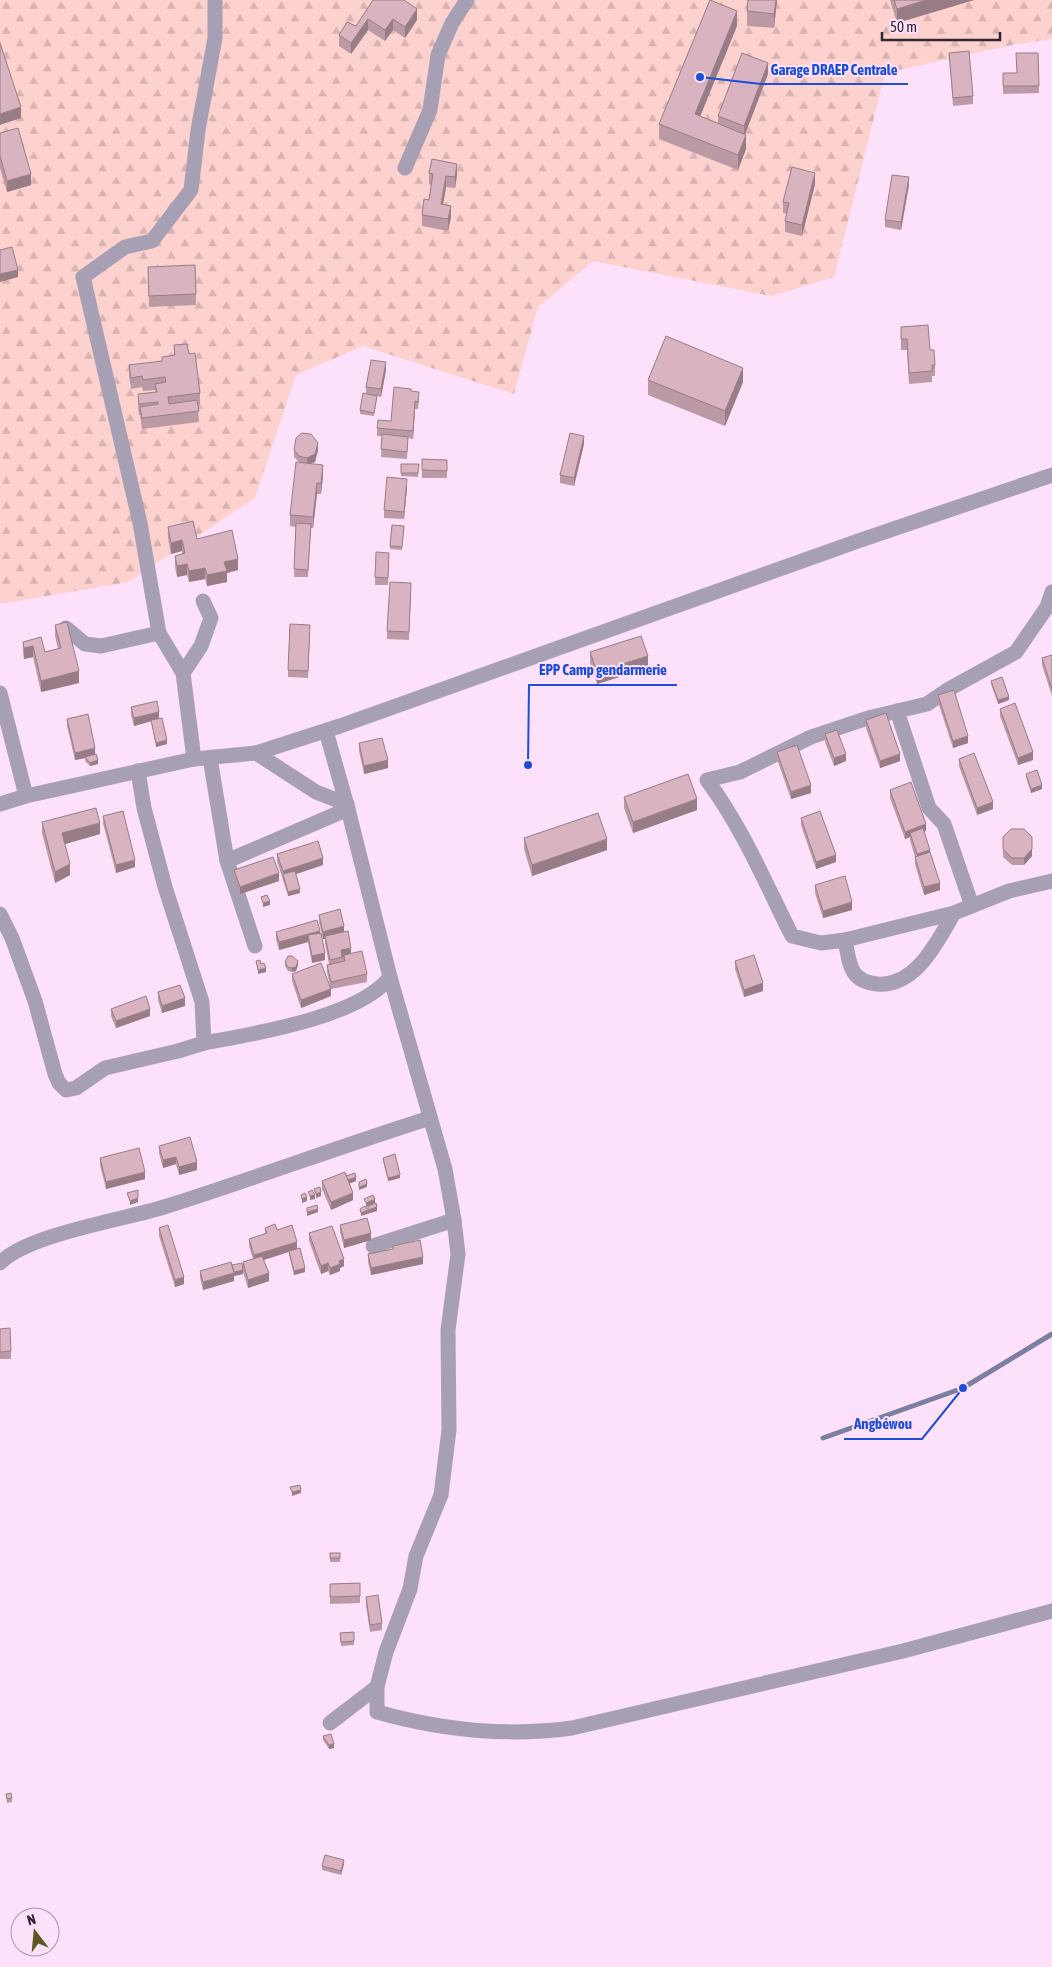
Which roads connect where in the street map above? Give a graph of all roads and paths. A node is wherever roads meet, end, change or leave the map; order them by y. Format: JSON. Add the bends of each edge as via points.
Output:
{"nodes":[{"id":1,"x":215,"y":0,"type":"edge"},
{"id":2,"x":466,"y":0,"type":"edge"},
{"id":3,"x":405,"y":168,"type":"dead end"},
{"id":4,"x":1052,"y":475,"type":"edge"},
{"id":5,"x":1052,"y":592,"type":"edge"},
{"id":6,"x":203,"y":601,"type":"dead end"},
{"id":7,"x":66,"y":628,"type":"edge"},
{"id":8,"x":159,"y":633,"type":"junction"},
{"id":9,"x":184,"y":673,"type":"junction"},
{"id":10,"x":0,"y":692,"type":"edge"},
{"id":11,"x":897,"y":711,"type":"junction"},
{"id":12,"x":326,"y":731,"type":"junction"},
{"id":13,"x":256,"y":753,"type":"junction"},
{"id":14,"x":210,"y":758,"type":"junction"},
{"id":15,"x":194,"y":759,"type":"junction"},
{"id":16,"x":138,"y":771,"type":"junction"},
{"id":17,"x":26,"y":796,"type":"junction"},
{"id":18,"x":0,"y":804,"type":"edge"},
{"id":19,"x":347,"y":806,"type":"junction"},
{"id":20,"x":227,"y":861,"type":"junction"},
{"id":21,"x":1052,"y":881,"type":"edge"},
{"id":22,"x":972,"y":906,"type":"junction"},
{"id":23,"x":954,"y":913,"type":"junction"},
{"id":24,"x":0,"y":914,"type":"edge"},
{"id":25,"x":845,"y":940,"type":"junction"},
{"id":26,"x":255,"y":946,"type":"dead end"},
{"id":27,"x":390,"y":977,"type":"junction"},
{"id":28,"x":204,"y":1043,"type":"junction"},
{"id":29,"x":430,"y":1118,"type":"junction"},
{"id":30,"x":454,"y":1220,"type":"junction"},
{"id":31,"x":373,"y":1246,"type":"dead end"},
{"id":32,"x":0,"y":1263,"type":"edge"},
{"id":33,"x":1052,"y":1611,"type":"edge"},
{"id":34,"x":378,"y":1687,"type":"junction"},
{"id":35,"x":330,"y":1723,"type":"dead end"}],
"edges":[{"from":1,"to":8,"type":"street","via":[[215,38],[191,190],[152,241],[125,247],[83,277],[140,523]]},
{"from":2,"to":3,"type":"street","via":[[438,55],[430,110]]},
{"from":4,"to":12,"type":"street"},
{"from":5,"to":11,"type":"street","via":[[1047,606],[1016,652],[949,688],[927,704]]},
{"from":6,"to":9,"type":"street","via":[[211,618],[201,646]]},
{"from":7,"to":8,"type":"street","via":[[85,644],[101,646]]},
{"from":8,"to":9,"type":"street"},
{"from":9,"to":15,"type":"street"},
{"from":10,"to":17,"type":"street"},
{"from":11,"to":22,"type":"street","via":[[929,808],[944,824]]},
{"from":11,"to":25,"type":"street","via":[[811,738],[740,772],[707,780],[730,811],[792,936],[821,943]]},
{"from":12,"to":13,"type":"street"},
{"from":12,"to":19,"type":"street"},
{"from":13,"to":14,"type":"street"},
{"from":13,"to":19,"type":"street","via":[[316,792]]},
{"from":14,"to":15,"type":"street"},
{"from":14,"to":20,"type":"street"},
{"from":15,"to":16,"type":"street"},
{"from":16,"to":17,"type":"street"},
{"from":16,"to":28,"type":"street","via":[[144,808],[165,887],[202,1002]]},
{"from":17,"to":18,"type":"street"},
{"from":19,"to":20,"type":"street"},
{"from":19,"to":27,"type":"street"},
{"from":20,"to":26,"type":"street"},
{"from":21,"to":22,"type":"street","via":[[1009,891]]},
{"from":22,"to":23,"type":"street"},
{"from":23,"to":25,"type":"street"},
{"from":23,"to":25,"type":"street","via":[[916,971],[891,985],[863,983],[852,972]]},
{"from":24,"to":28,"type":"street","via":[[35,1001],[58,1083],[66,1090],[76,1088],[105,1068]]},
{"from":27,"to":28,"type":"street","via":[[366,998],[309,1020]]},
{"from":27,"to":29,"type":"street"},
{"from":29,"to":30,"type":"street","via":[[445,1169]]},
{"from":29,"to":32,"type":"street","via":[[137,1215],[75,1229],[28,1246]]},
{"from":30,"to":31,"type":"street"},
{"from":30,"to":34,"type":"street","via":[[458,1254],[448,1330],[449,1430],[441,1495],[416,1556],[410,1589],[386,1652]]},
{"from":33,"to":34,"type":"street","via":[[874,1658],[572,1728],[535,1733],[490,1733],[406,1720],[377,1712]]},
{"from":34,"to":35,"type":"street"}]}
